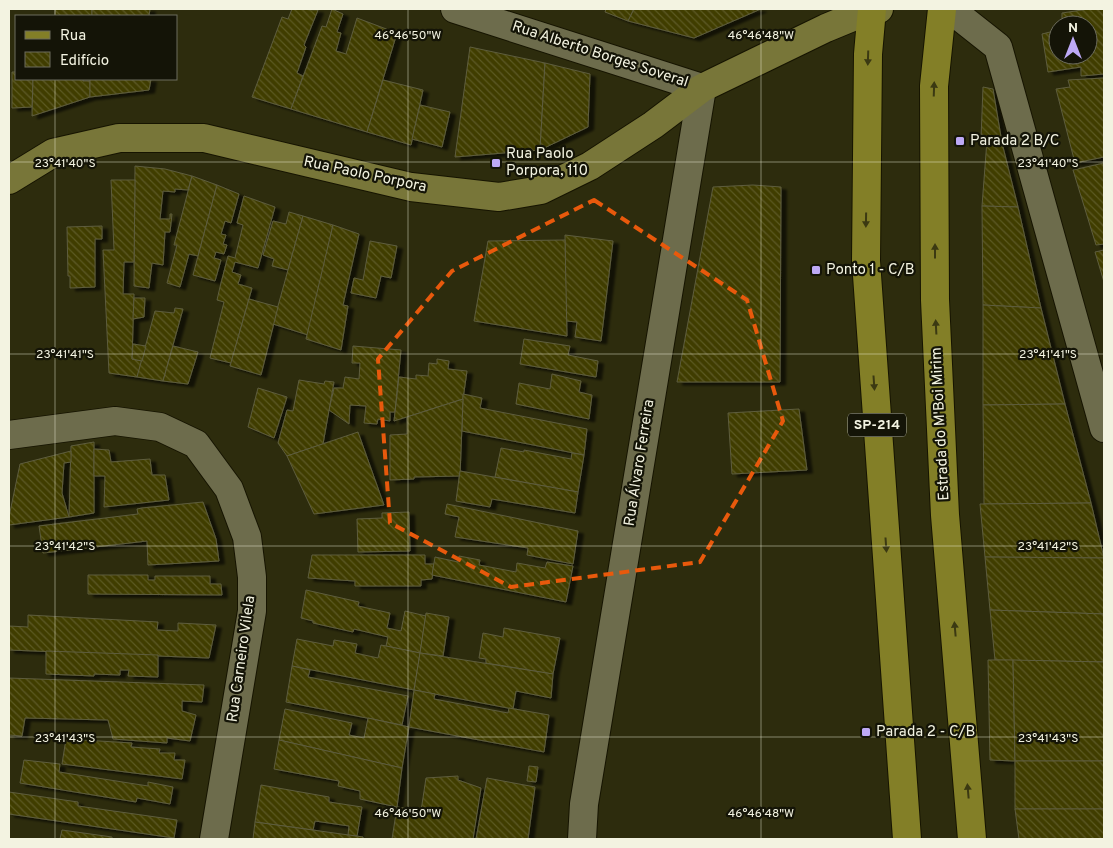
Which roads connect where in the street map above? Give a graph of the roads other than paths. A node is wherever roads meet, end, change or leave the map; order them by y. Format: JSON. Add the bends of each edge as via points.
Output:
{"nodes":[{"id":1,"x":455,"y":9,"type":"edge"},
{"id":2,"x":872,"y":9,"type":"edge"},
{"id":3,"x":879,"y":9,"type":"edge"},
{"id":4,"x":942,"y":9,"type":"edge"},
{"id":5,"x":950,"y":9,"type":"edge"},
{"id":6,"x":702,"y":88,"type":"junction"},
{"id":7,"x":9,"y":180,"type":"edge"},
{"id":8,"x":1104,"y":428,"type":"edge"},
{"id":9,"x":9,"y":435,"type":"edge"},
{"id":10,"x":214,"y":839,"type":"edge"},
{"id":11,"x":582,"y":839,"type":"edge"},
{"id":12,"x":907,"y":839,"type":"edge"},
{"id":13,"x":972,"y":839,"type":"edge"}],
"edges":[{"from":1,"to":6,"type":"street","name":"Rua Alberto Borges Soveral"},
{"from":2,"to":3,"type":"street","name":"Rua Alberto Borges Soveral"},
{"from":2,"to":6,"type":"street","name":"Rua Alberto Borges Soveral"},
{"from":2,"to":12,"type":"main road","number":"SP-214","one_way":true,"via":[[868,54],[866,261]]},
{"from":13,"to":4,"type":"main road","name":"Estrada do M'Boi Mirim","one_way":true,"via":[[945,515],[935,300],[934,86]]},
{"from":5,"to":8,"type":"street","via":[[998,47]]},
{"from":6,"to":7,"type":"street","name":"Rua Paolo Porpora","via":[[590,166],[541,190],[499,197],[411,187],[204,138],[119,138],[54,153]]},
{"from":6,"to":11,"type":"street","name":"Rua Álvaro Ferreira","via":[[587,784]]},
{"from":9,"to":10,"type":"street","name":"Rua Carneiro Vilela","via":[[115,422],[160,427],[196,444],[229,489],[247,537],[252,611]]}]}
